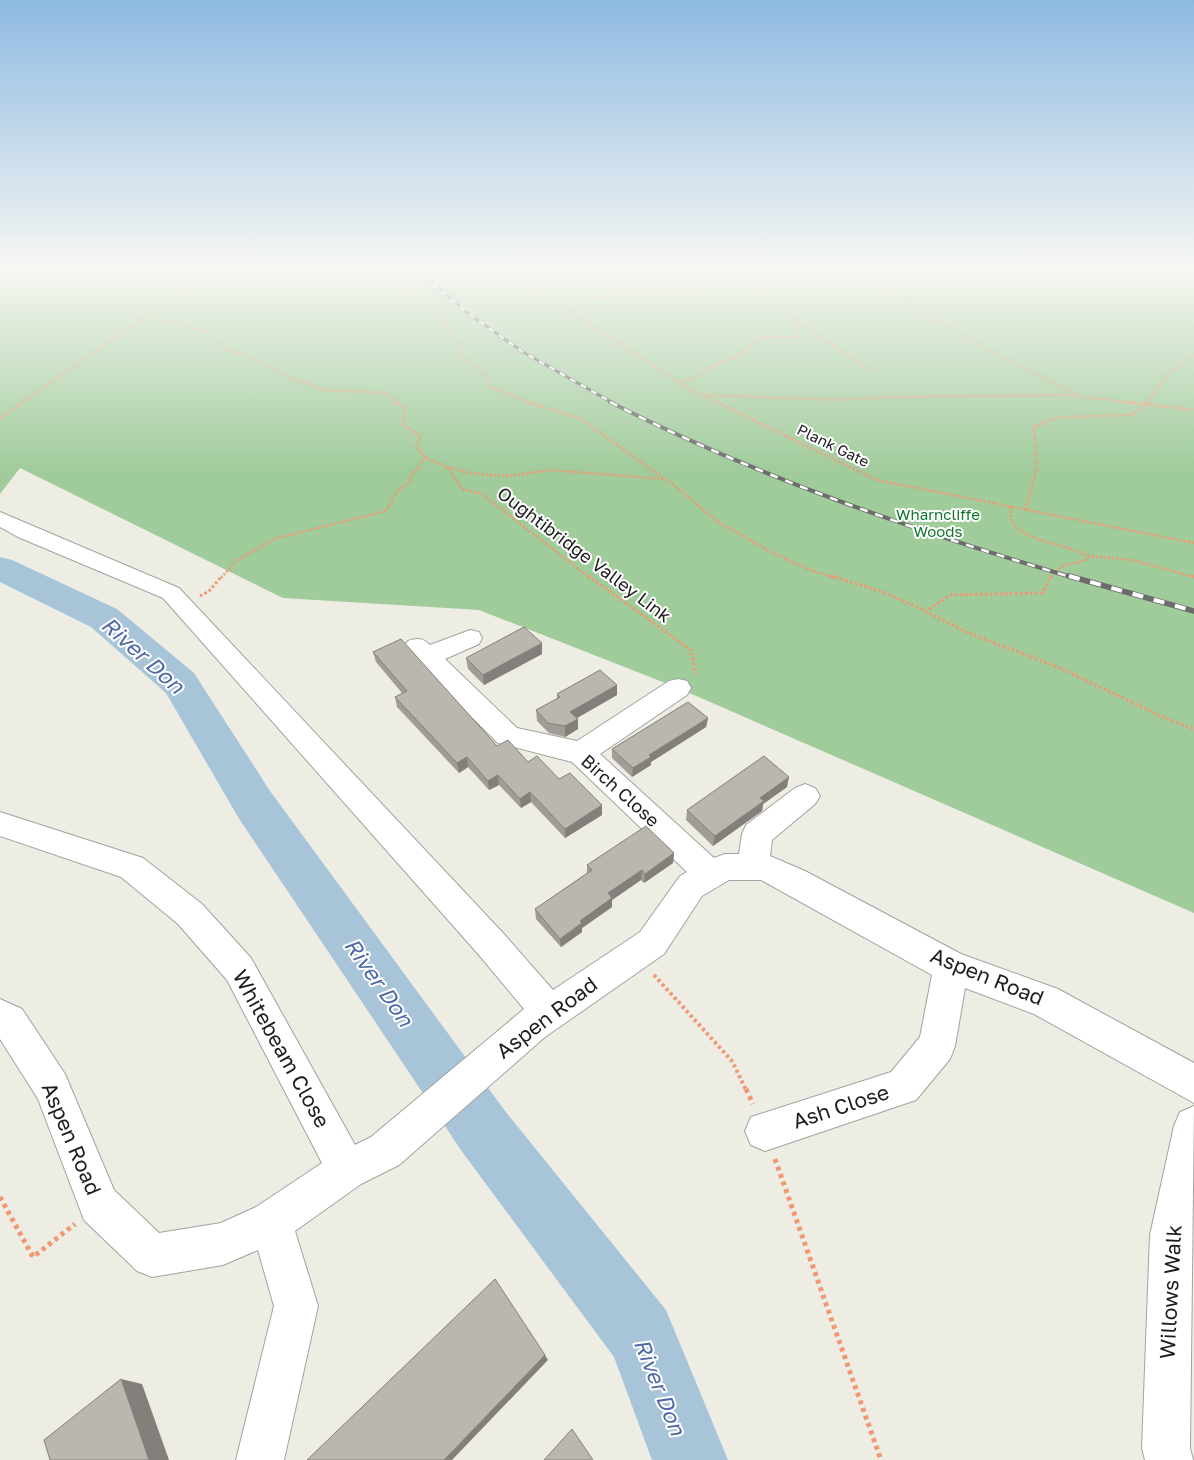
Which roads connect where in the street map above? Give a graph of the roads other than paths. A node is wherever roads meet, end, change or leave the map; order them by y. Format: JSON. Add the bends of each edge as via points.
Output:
{"nodes":[{"id":1,"x":0,"y":518,"type":"edge"},
{"id":2,"x":470,"y":638,"type":"dead end"},
{"id":3,"x":678,"y":688,"type":"road end"},
{"id":4,"x":581,"y":753,"type":"junction"},
{"id":5,"x":804,"y":796,"type":"dead end"},
{"id":6,"x":0,"y":824,"type":"edge"},
{"id":7,"x":753,"y":867,"type":"junction"},
{"id":8,"x":711,"y":875,"type":"junction"},
{"id":9,"x":951,"y":967,"type":"junction"},
{"id":10,"x":0,"y":1016,"type":"edge"},
{"id":11,"x":541,"y":1019,"type":"junction"},
{"id":12,"x":1194,"y":1084,"type":"edge"},
{"id":13,"x":1194,"y":1126,"type":"edge"},
{"id":14,"x":765,"y":1131,"type":"road end"},
{"id":15,"x":347,"y":1170,"type":"junction"},
{"id":16,"x":271,"y":1222,"type":"junction"},
{"id":17,"x":260,"y":1460,"type":"edge"},
{"id":18,"x":1169,"y":1460,"type":"edge"}],
"edges":[{"from":1,"to":11,"type":"street","via":[[171,593],[491,944]]},
{"from":2,"to":4,"type":"street","name":"Birch Close","via":[[421,652],[508,736]]},
{"from":3,"to":4,"type":"street"},
{"from":4,"to":8,"type":"street","name":"Birch Close"},
{"from":5,"to":7,"type":"street","via":[[757,834]]},
{"from":6,"to":15,"type":"street","name":"Whitebeam Close","via":[[132,867],[190,914],[239,969]]},
{"from":7,"to":8,"type":"street","name":"Aspen Road","via":[[725,867]]},
{"from":7,"to":9,"type":"street","name":"Aspen Road","via":[[764,867],[794,881]]},
{"from":8,"to":11,"type":"street","name":"Aspen Road","via":[[691,886],[652,943]]},
{"from":9,"to":12,"type":"street","name":"Aspen Road","via":[[1045,1001]]},
{"from":9,"to":14,"type":"street","name":"Ash Close","via":[[937,1046],[903,1087]]},
{"from":10,"to":16,"type":"street","name":"Aspen Road","via":[[9,1021],[52,1088],[99,1205],[152,1256],[223,1244]]},
{"from":11,"to":15,"type":"street","name":"Aspen Road","via":[[385,1151]]},
{"from":13,"to":18,"type":"street","name":"Willows Walk","via":[[1171,1235],[1166,1448]]},
{"from":15,"to":16,"type":"street","name":"Aspen Road"},
{"from":16,"to":17,"type":"street","via":[[296,1306]]}]}
